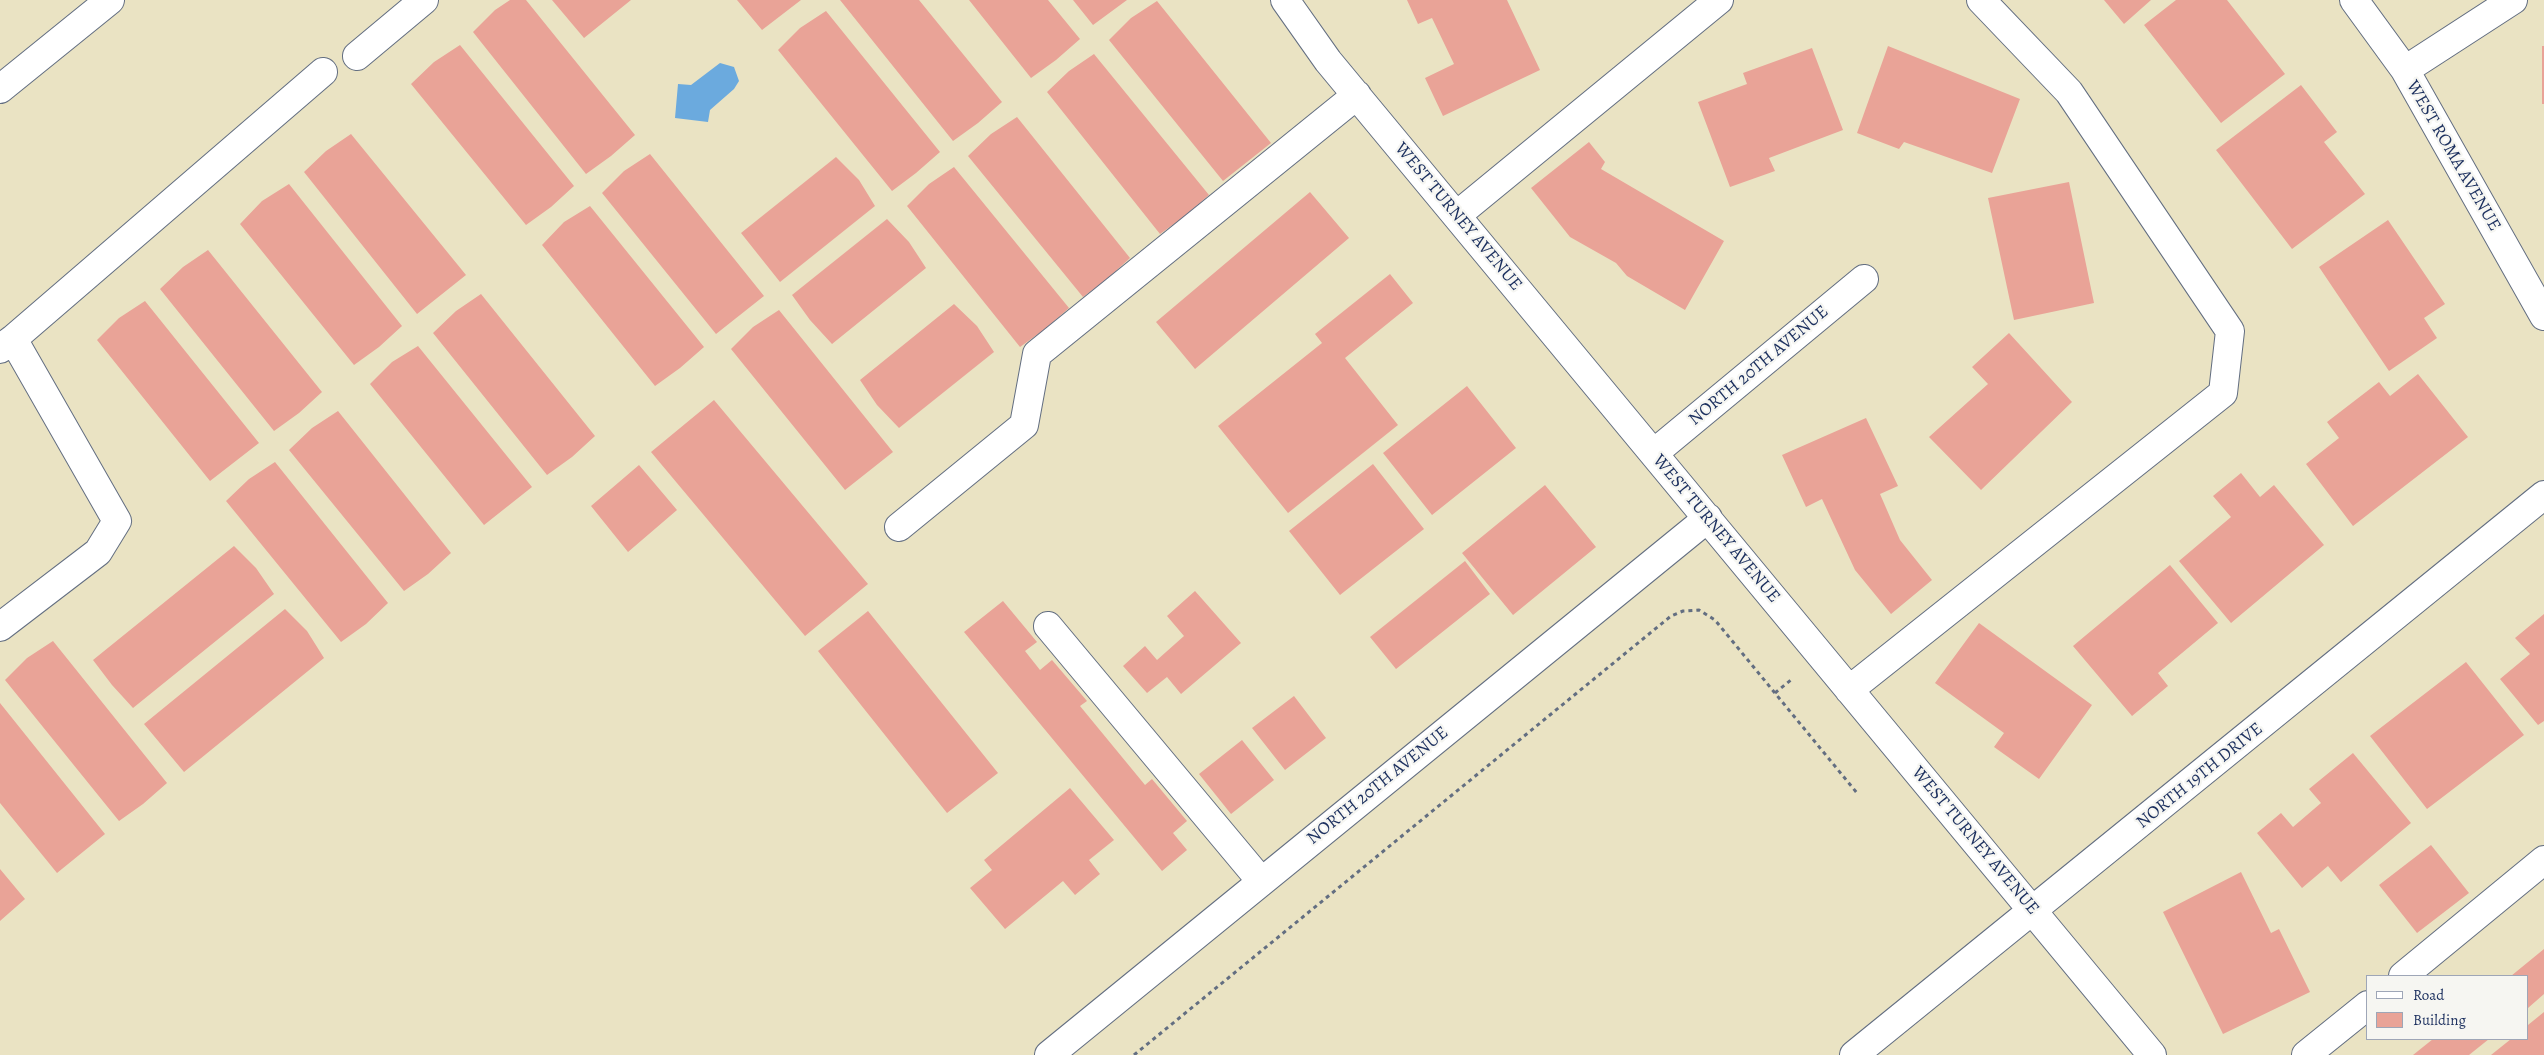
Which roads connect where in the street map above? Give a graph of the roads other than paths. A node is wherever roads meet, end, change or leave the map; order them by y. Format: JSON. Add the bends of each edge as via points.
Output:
{"nodes":[{"id":1,"x":110,"y":0,"type":"edge"},
{"id":2,"x":424,"y":0,"type":"edge"},
{"id":3,"x":1285,"y":0,"type":"edge"},
{"id":4,"x":1720,"y":0,"type":"edge"},
{"id":5,"x":1981,"y":0,"type":"edge"},
{"id":6,"x":2354,"y":0,"type":"edge"},
{"id":7,"x":2513,"y":0,"type":"edge"},
{"id":8,"x":357,"y":56,"type":"dead end"},
{"id":9,"x":2404,"y":70,"type":"junction"},
{"id":10,"x":323,"y":72,"type":"dead end"},
{"id":11,"x":0,"y":89,"type":"edge"},
{"id":12,"x":1357,"y":95,"type":"junction"},
{"id":13,"x":1457,"y":215,"type":"junction"},
{"id":14,"x":1864,"y":279,"type":"dead end"},
{"id":15,"x":2544,"y":316,"type":"edge"},
{"id":16,"x":6,"y":344,"type":"edge"},
{"id":17,"x":1654,"y":453,"type":"junction"},
{"id":18,"x":2544,"y":495,"type":"edge"},
{"id":19,"x":1708,"y":518,"type":"junction"},
{"id":20,"x":899,"y":527,"type":"dead end"},
{"id":21,"x":1048,"y":626,"type":"dead end"},
{"id":22,"x":0,"y":627,"type":"edge"},
{"id":23,"x":1849,"y":690,"type":"junction"},
{"id":24,"x":2544,"y":860,"type":"edge"},
{"id":25,"x":1261,"y":881,"type":"junction"},
{"id":26,"x":2033,"y":912,"type":"junction"},
{"id":27,"x":2403,"y":975,"type":"edge"},
{"id":28,"x":2366,"y":1007,"type":"edge"},
{"id":29,"x":1049,"y":1055,"type":"edge"},
{"id":30,"x":1854,"y":1055,"type":"edge"},
{"id":31,"x":2152,"y":1055,"type":"edge"},
{"id":32,"x":2306,"y":1055,"type":"edge"}],
"edges":[{"from":1,"to":11,"type":"street"},
{"from":2,"to":8,"type":"street"},
{"from":3,"to":12,"type":"street","name":"WEST TURNEY AVENUE","via":[[1328,61]]},
{"from":4,"to":13,"type":"street"},
{"from":5,"to":23,"type":"street","via":[[2069,92],[2230,331],[2223,393]]},
{"from":6,"to":9,"type":"street","name":"WEST ROMA AVENUE"},
{"from":7,"to":9,"type":"street"},
{"from":9,"to":15,"type":"street","name":"WEST ROMA AVENUE"},
{"from":10,"to":16,"type":"street"},
{"from":12,"to":13,"type":"street","name":"WEST TURNEY AVENUE"},
{"from":12,"to":20,"type":"street","via":[[1037,354],[1024,425]]},
{"from":13,"to":17,"type":"street","name":"WEST TURNEY AVENUE"},
{"from":14,"to":17,"type":"street","name":"NORTH 20TH AVENUE"},
{"from":16,"to":22,"type":"street","via":[[117,521],[98,552]]},
{"from":17,"to":19,"type":"street","name":"WEST TURNEY AVENUE"},
{"from":18,"to":26,"type":"street","name":"NORTH 19TH DRIVE"},
{"from":19,"to":23,"type":"street","name":"WEST TURNEY AVENUE"},
{"from":19,"to":25,"type":"street","name":"NORTH 20TH AVENUE"},
{"from":21,"to":25,"type":"street"},
{"from":23,"to":26,"type":"street","name":"WEST TURNEY AVENUE"},
{"from":24,"to":27,"type":"street"},
{"from":25,"to":29,"type":"street","name":"NORTH 20TH AVENUE"},
{"from":26,"to":30,"type":"street","name":"NORTH 19TH DRIVE"},
{"from":26,"to":31,"type":"street","name":"WEST TURNEY AVENUE"},
{"from":28,"to":32,"type":"street"}]}
